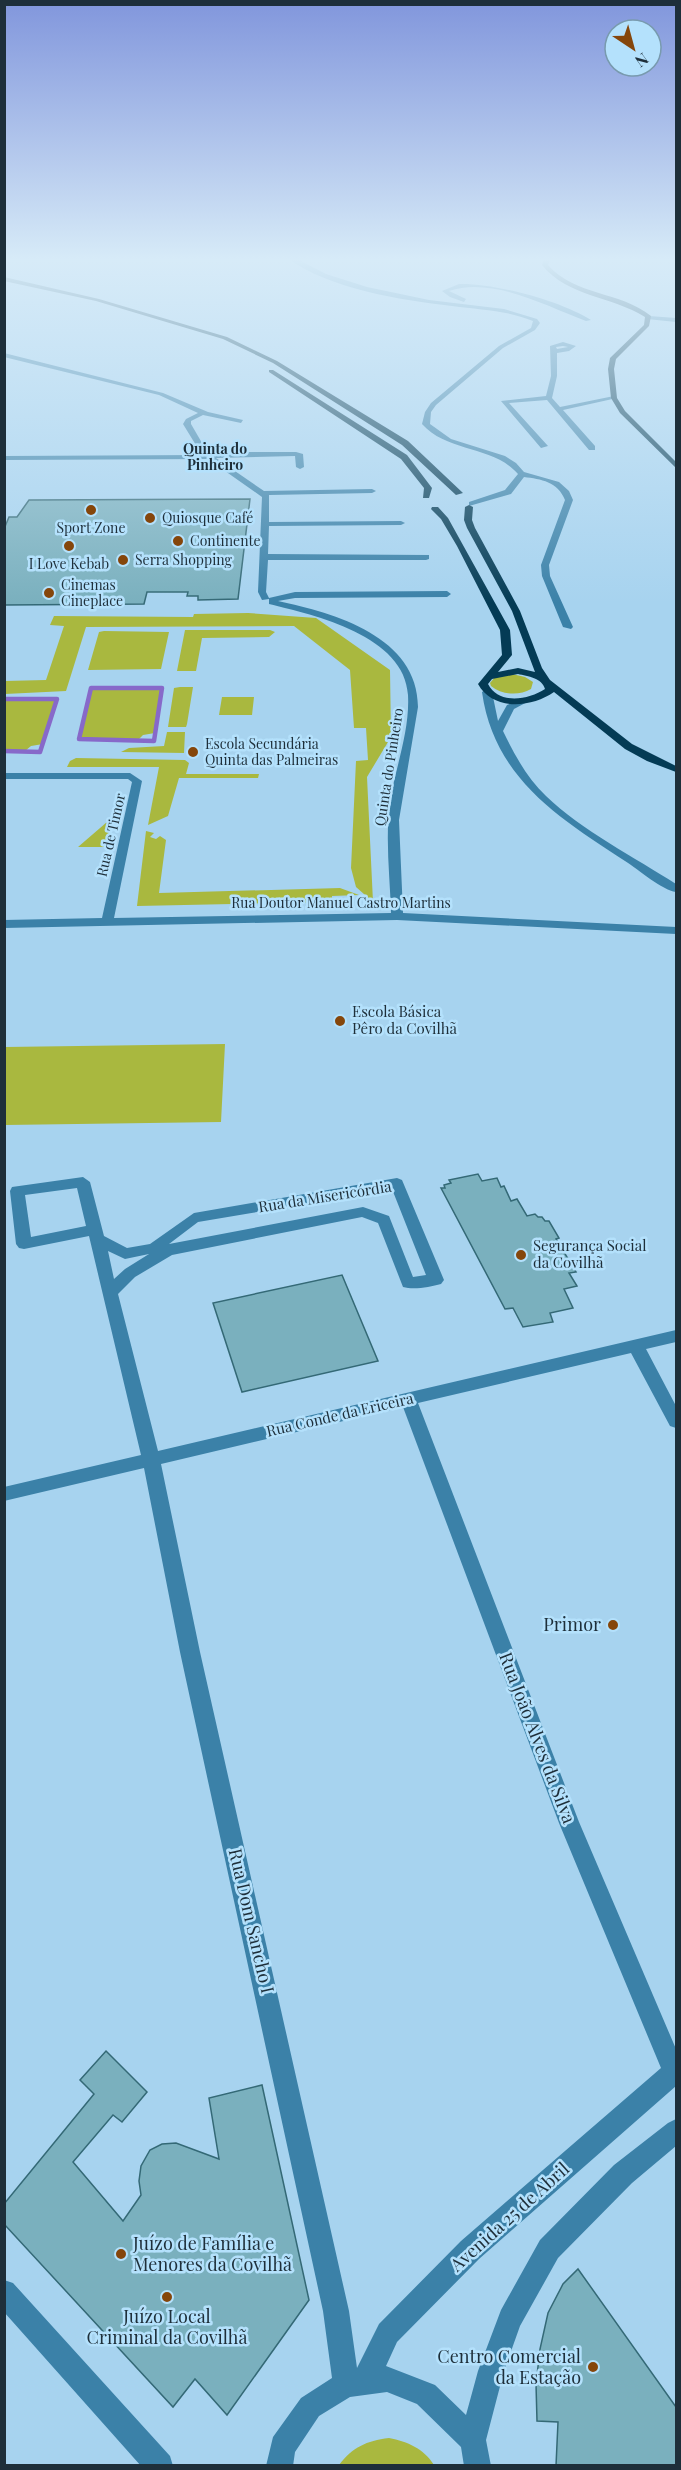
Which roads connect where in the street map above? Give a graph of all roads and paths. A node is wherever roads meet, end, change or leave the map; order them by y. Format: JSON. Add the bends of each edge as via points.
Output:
{"nodes":[{"id":1,"x":74,"y":372,"type":"edge"},
{"id":2,"x":271,"y":372,"type":"edge"},
{"id":3,"x":289,"y":372,"type":"edge"},
{"id":4,"x":471,"y":372,"type":"edge"},
{"id":5,"x":554,"y":372,"type":"edge"},
{"id":6,"x":611,"y":372,"type":"edge"},
{"id":7,"x":549,"y":398,"type":"junction"},
{"id":8,"x":614,"y":398,"type":"junction"},
{"id":9,"x":558,"y":409,"type":"junction"},
{"id":10,"x":203,"y":413,"type":"junction"},
{"id":11,"x":241,"y":421,"type":"dead end"},
{"id":12,"x":544,"y":446,"type":"dead end"},
{"id":13,"x":592,"y":448,"type":"dead end"},
{"id":14,"x":208,"y":457,"type":"junction"},
{"id":15,"x":4,"y":459,"type":"edge"},
{"id":16,"x":676,"y":466,"type":"edge"},
{"id":17,"x":300,"y":467,"type":"dead end"},
{"id":18,"x":522,"y":474,"type":"junction"},
{"id":19,"x":513,"y":487,"type":"junction"},
{"id":20,"x":372,"y":491,"type":"dead end"},
{"id":21,"x":459,"y":493,"type":"junction"},
{"id":22,"x":476,"y":493,"type":"dead end"},
{"id":23,"x":264,"y":494,"type":"junction"},
{"id":24,"x":426,"y":496,"type":"junction"},
{"id":25,"x":467,"y":507,"type":"junction"},
{"id":26,"x":435,"y":509,"type":"junction"},
{"id":27,"x":447,"y":510,"type":"dead end"},
{"id":28,"x":401,"y":523,"type":"dead end"},
{"id":29,"x":264,"y":524,"type":"junction"},
{"id":30,"x":263,"y":557,"type":"junction"},
{"id":31,"x":426,"y":557,"type":"dead end"},
{"id":32,"x":447,"y":594,"type":"dead end"},
{"id":33,"x":269,"y":600,"type":"junction"},
{"id":34,"x":568,"y":627,"type":"dead end"},
{"id":35,"x":489,"y":677,"type":"junction"},
{"id":36,"x":547,"y":683,"type":"junction"},
{"id":37,"x":487,"y":692,"type":"junction"},
{"id":38,"x":541,"y":697,"type":"junction"},
{"id":39,"x":524,"y":701,"type":"junction"},
{"id":40,"x":578,"y":708,"type":"junction"},
{"id":41,"x":499,"y":729,"type":"junction"},
{"id":42,"x":676,"y":769,"type":"edge"},
{"id":43,"x":4,"y":776,"type":"edge"},
{"id":44,"x":676,"y":889,"type":"edge"},
{"id":45,"x":397,"y":916,"type":"junction"},
{"id":46,"x":108,"y":921,"type":"junction"},
{"id":47,"x":4,"y":924,"type":"edge"},
{"id":48,"x":676,"y":931,"type":"edge"},
{"id":49,"x":96,"y":1234,"type":"junction"},
{"id":50,"x":109,"y":1293,"type":"junction"},
{"id":51,"x":676,"y":1336,"type":"edge"},
{"id":52,"x":636,"y":1346,"type":"junction"},
{"id":53,"x":408,"y":1399,"type":"junction"},
{"id":54,"x":676,"y":1421,"type":"edge"},
{"id":55,"x":151,"y":1459,"type":"junction"},
{"id":56,"x":4,"y":1494,"type":"edge"},
{"id":57,"x":676,"y":2072,"type":"edge"},
{"id":58,"x":676,"y":2131,"type":"edge"},
{"id":59,"x":4,"y":2292,"type":"edge"},
{"id":60,"x":356,"y":2382,"type":"junction"},
{"id":61,"x":476,"y":2453,"type":"edge"},
{"id":62,"x":160,"y":2466,"type":"edge"},
{"id":63,"x":279,"y":2466,"type":"edge"}],
"edges":[{"from":1,"to":10,"type":"street","via":[[161,394]]},
{"from":2,"to":24,"type":"main road","via":[[404,458],[428,488]]},
{"from":3,"to":21,"type":"main road","via":[[405,443]]},
{"from":4,"to":18,"type":"street","via":[[433,404],[426,424],[453,443],[512,462]]},
{"from":5,"to":7,"type":"street"},
{"from":6,"to":8,"type":"main road"},
{"from":7,"to":9,"type":"street"},
{"from":7,"to":12,"type":"street","via":[[504,401]]},
{"from":8,"to":9,"type":"street"},
{"from":8,"to":16,"type":"main road","via":[[621,412]]},
{"from":9,"to":13,"type":"street"},
{"from":10,"to":11,"type":"street"},
{"from":10,"to":14,"type":"street","via":[[187,424]]},
{"from":14,"to":15,"type":"street"},
{"from":14,"to":17,"type":"street","via":[[296,454],[300,456]]},
{"from":14,"to":23,"type":"street"},
{"from":18,"to":19,"type":"street"},
{"from":18,"to":34,"type":"street","via":[[544,478],[567,492],[569,500],[546,565],[546,576]]},
{"from":19,"to":22,"type":"street"},
{"from":19,"to":25,"type":"street","via":[[501,496]]},
{"from":20,"to":23,"type":"street"},
{"from":21,"to":24,"type":"main road"},
{"from":21,"to":25,"type":"main road","via":[[473,502]]},
{"from":23,"to":29,"type":"street"},
{"from":24,"to":26,"type":"main road","via":[[425,505]]},
{"from":25,"to":36,"type":"main road","via":[[471,528],[516,611],[537,668]]},
{"from":26,"to":27,"type":"main road"},
{"from":26,"to":35,"type":"main road","via":[[461,546],[505,630],[507,655]]},
{"from":28,"to":29,"type":"street"},
{"from":29,"to":30,"type":"street"},
{"from":30,"to":31,"type":"street"},
{"from":30,"to":33,"type":"street","via":[[262,592]]},
{"from":32,"to":33,"type":"street","via":[[295,595]]},
{"from":33,"to":45,"type":"street","name":"Quinta do Pinheiro","via":[[362,632],[387,648],[410,678],[411,718],[393,825]]},
{"from":35,"to":36,"type":"main road","via":[[518,671]]},
{"from":35,"to":37,"type":"main road","via":[[483,684]]},
{"from":36,"to":38,"type":"main road","via":[[550,690]]},
{"from":36,"to":40,"type":"main road","via":[[567,695]]},
{"from":37,"to":39,"type":"main road","via":[[502,699]]},
{"from":37,"to":41,"type":"street","via":[[490,714]]},
{"from":38,"to":39,"type":"main road"},
{"from":38,"to":40,"type":"main road"},
{"from":39,"to":41,"type":"street","via":[[510,707]]},
{"from":40,"to":42,"type":"main road","via":[[621,744]]},
{"from":41,"to":44,"type":"street","via":[[507,750],[543,799]]},
{"from":43,"to":46,"type":"street","name":"Rua de Timor","via":[[130,776],[137,781]]},
{"from":45,"to":46,"type":"street","name":"Rua Doutor Manuel Castro Martins"},
{"from":45,"to":48,"type":"street","name":"Rua Doutor Manuel Castro Martins"},
{"from":46,"to":47,"type":"street","name":"Rua Doutor Manuel Castro Martins"},
{"from":49,"to":49,"type":"street","via":[[24,1244],[17,1191],[83,1182]]},
{"from":49,"to":50,"type":"street"},
{"from":49,"to":50,"type":"street","name":"Rua da Misericórdia","via":[[125,1254],[154,1248],[194,1218],[397,1183],[436,1280],[408,1283],[384,1220],[363,1212],[168,1250],[130,1273]]},
{"from":50,"to":55,"type":"street"},
{"from":51,"to":52,"type":"street","name":"Rua Conde da Ericeira"},
{"from":52,"to":53,"type":"street","name":"Rua Conde da Ericeira"},
{"from":52,"to":54,"type":"street"},
{"from":53,"to":55,"type":"street","name":"Rua Conde da Ericeira"},
{"from":53,"to":57,"type":"street","name":"Rua João Alves da Silva","via":[[569,1823]]},
{"from":55,"to":56,"type":"street","name":"Rua Conde da Ericeira"},
{"from":55,"to":60,"type":"street","name":"Rua Dom Sancho I","via":[[190,1652],[334,2299]]},
{"from":57,"to":60,"type":"street","name":"Avenida 25 de Abril","via":[[470,2250],[388,2333]]},
{"from":58,"to":61,"type":"street","via":[[623,2174],[549,2249],[510,2319],[490,2371]]},
{"from":59,"to":62,"type":"street"},
{"from":60,"to":61,"type":"street","via":[[387,2379],[426,2394]]},
{"from":60,"to":63,"type":"street","via":[[310,2407],[283,2447]]}]}
